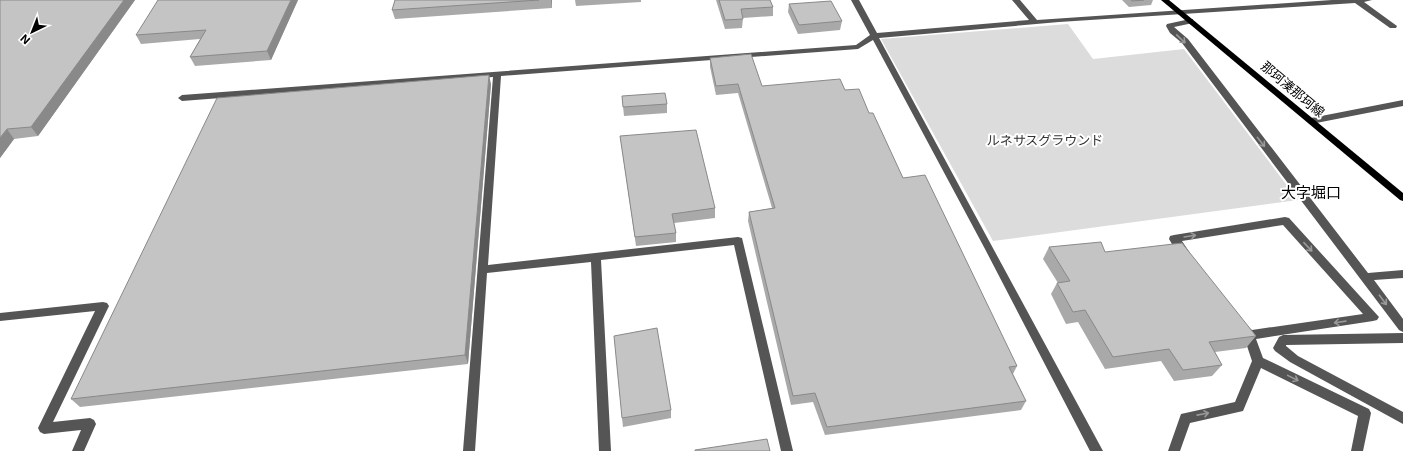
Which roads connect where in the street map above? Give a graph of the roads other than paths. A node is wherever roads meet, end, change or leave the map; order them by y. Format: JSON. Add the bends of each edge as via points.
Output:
{"nodes":[{"id":1,"x":855,"y":0,"type":"edge"},
{"id":2,"x":1016,"y":0,"type":"edge"},
{"id":3,"x":1165,"y":0,"type":"edge"},
{"id":4,"x":1368,"y":0,"type":"edge"},
{"id":5,"x":1357,"y":1,"type":"edge"},
{"id":6,"x":1179,"y":11,"type":"junction"},
{"id":7,"x":1034,"y":21,"type":"junction"},
{"id":8,"x":1190,"y":21,"type":"junction"},
{"id":9,"x":1393,"y":26,"type":"dead end"},
{"id":10,"x":874,"y":36,"type":"junction"},
{"id":11,"x":497,"y":74,"type":"junction"},
{"id":12,"x":182,"y":98,"type":"dead end"},
{"id":13,"x":1403,"y":103,"type":"edge"},
{"id":14,"x":1311,"y":121,"type":"junction"},
{"id":15,"x":1403,"y":198,"type":"edge"},
{"id":16,"x":596,"y":256,"type":"junction"},
{"id":17,"x":1193,"y":263,"type":"edge"},
{"id":18,"x":483,"y":270,"type":"junction"},
{"id":19,"x":1403,"y":274,"type":"edge"},
{"id":20,"x":1365,"y":278,"type":"junction"},
{"id":21,"x":0,"y":317,"type":"edge"},
{"id":22,"x":1239,"y":323,"type":"edge"},
{"id":23,"x":1403,"y":327,"type":"edge"},
{"id":24,"x":1249,"y":334,"type":"junction"},
{"id":25,"x":1403,"y":338,"type":"edge"},
{"id":26,"x":1258,"y":361,"type":"junction"},
{"id":27,"x":1403,"y":418,"type":"edge"},
{"id":28,"x":78,"y":451,"type":"edge"},
{"id":29,"x":469,"y":451,"type":"edge"},
{"id":30,"x":605,"y":451,"type":"edge"},
{"id":31,"x":787,"y":451,"type":"edge"},
{"id":32,"x":1097,"y":451,"type":"edge"},
{"id":33,"x":1174,"y":451,"type":"edge"},
{"id":34,"x":1357,"y":451,"type":"edge"}],
"edges":[{"from":1,"to":10,"type":"street"},
{"from":2,"to":7,"type":"street"},
{"from":3,"to":6,"type":"main road","name":"那珂湊那珂線"},
{"from":4,"to":5,"type":"street"},
{"from":5,"to":6,"type":"street"},
{"from":5,"to":9,"type":"street"},
{"from":6,"to":7,"type":"street"},
{"from":6,"to":8,"type":"main road","name":"那珂湊那珂線"},
{"from":7,"to":10,"type":"street"},
{"from":8,"to":14,"type":"main road","name":"那珂湊那珂線"},
{"from":8,"to":20,"type":"street","one_way":true,"via":[[1170,26],[1185,41]]},
{"from":10,"to":11,"type":"street","via":[[858,47]]},
{"from":10,"to":32,"type":"street"},
{"from":11,"to":12,"type":"street"},
{"from":11,"to":18,"type":"street"},
{"from":13,"to":14,"type":"street"},
{"from":14,"to":15,"type":"main road","name":"那珂湊那珂線"},
{"from":16,"to":18,"type":"street"},
{"from":16,"to":30,"type":"street"},
{"from":16,"to":31,"type":"street","via":[[738,241]]},
{"from":17,"to":24,"type":"street","one_way":true,"via":[[1174,239],[1285,221],[1373,318]]},
{"from":18,"to":29,"type":"street"},
{"from":19,"to":20,"type":"street"},
{"from":20,"to":23,"type":"street","one_way":true},
{"from":21,"to":28,"type":"street","via":[[103,306],[44,428],[90,424]]},
{"from":22,"to":24,"type":"street"},
{"from":24,"to":26,"type":"street"},
{"from":25,"to":27,"type":"street","via":[[1283,340],[1279,348],[1294,359]]},
{"from":33,"to":26,"type":"street","one_way":true,"via":[[1185,418],[1239,407]]},
{"from":26,"to":34,"type":"street","one_way":true,"via":[[1365,413]]}]}
